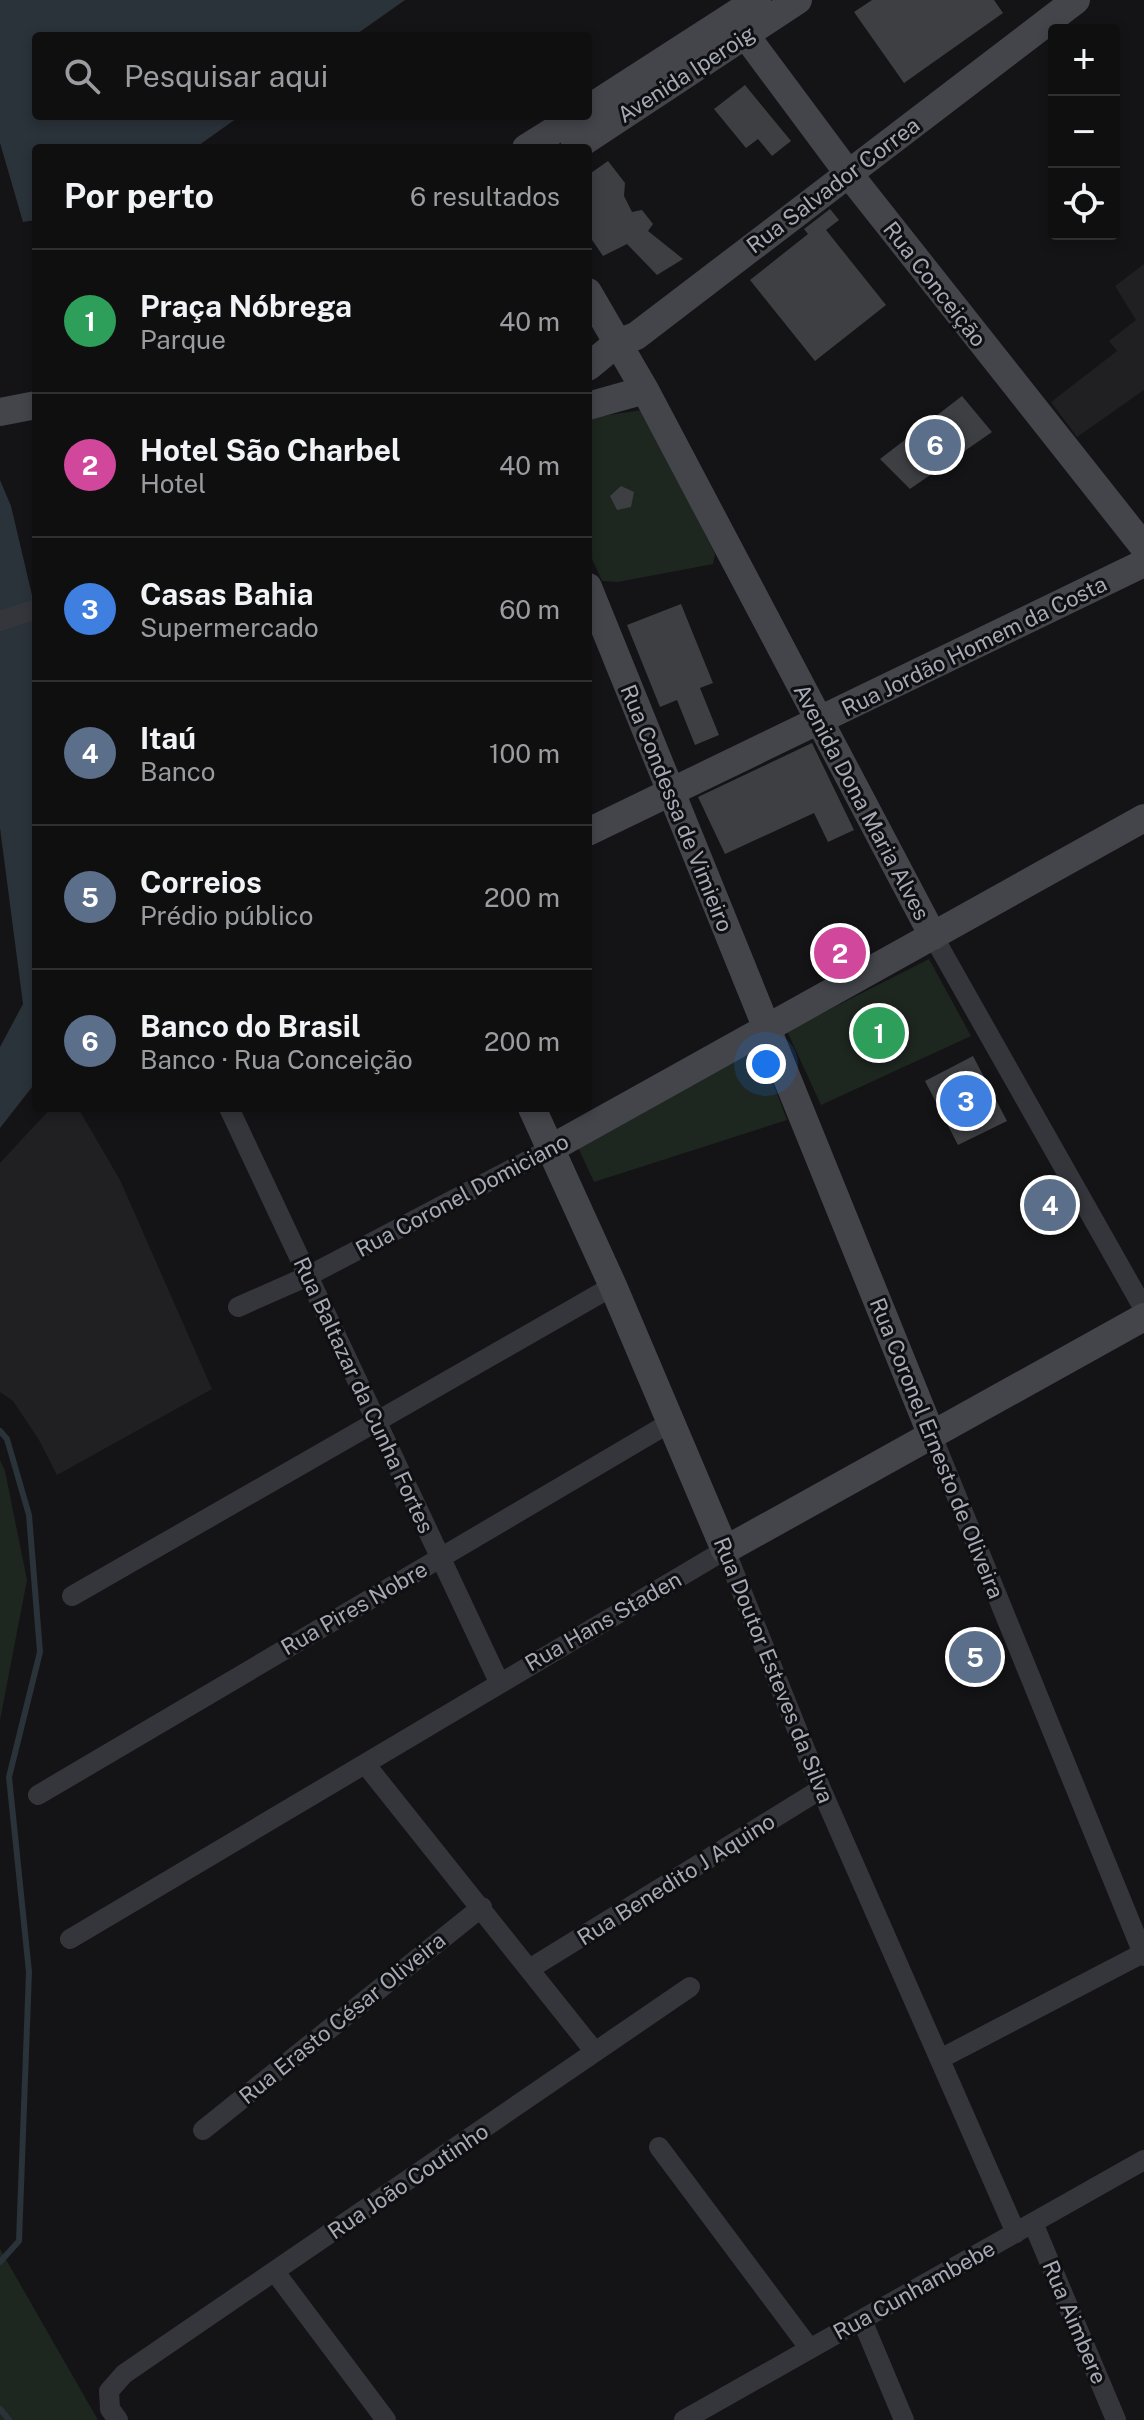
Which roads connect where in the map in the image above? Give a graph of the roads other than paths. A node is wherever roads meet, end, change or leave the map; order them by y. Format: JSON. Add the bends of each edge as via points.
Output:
{"nodes":[{"id":1,"x":757,"y":0,"type":"edge"},
{"id":2,"x":798,"y":0,"type":"edge"},
{"id":3,"x":1076,"y":0,"type":"edge"},
{"id":4,"x":739,"y":26,"type":"junction"},
{"id":5,"x":592,"y":107,"type":"edge"},
{"id":6,"x":571,"y":120,"type":"edge"},
{"id":7,"x":532,"y":144,"type":"edge"},
{"id":8,"x":580,"y":144,"type":"edge"},
{"id":9,"x":848,"y":173,"type":"junction"},
{"id":10,"x":592,"y":299,"type":"edge"},
{"id":11,"x":617,"y":343,"type":"junction"},
{"id":12,"x":592,"y":364,"type":"edge"},
{"id":13,"x":645,"y":390,"type":"junction"},
{"id":14,"x":592,"y":405,"type":"edge"},
{"id":15,"x":32,"y":406,"type":"edge"},
{"id":16,"x":0,"y":412,"type":"edge"},
{"id":17,"x":1144,"y":547,"type":"edge"},
{"id":18,"x":1144,"y":563,"type":"edge"},
{"id":19,"x":592,"y":597,"type":"edge"},
{"id":20,"x":32,"y":610,"type":"edge"},
{"id":21,"x":0,"y":621,"type":"edge"},
{"id":22,"x":820,"y":721,"type":"junction"},
{"id":23,"x":670,"y":793,"type":"junction"},
{"id":24,"x":1144,"y":818,"type":"edge"},
{"id":25,"x":592,"y":830,"type":"edge"},
{"id":26,"x":933,"y":936,"type":"junction"},
{"id":27,"x":767,"y":1029,"type":"junction"},
{"id":28,"x":231,"y":1112,"type":"edge"},
{"id":29,"x":534,"y":1112,"type":"edge"},
{"id":30,"x":550,"y":1149,"type":"junction"},
{"id":31,"x":308,"y":1276,"type":"junction"},
{"id":32,"x":613,"y":1286,"type":"junction"},
{"id":33,"x":238,"y":1307,"type":"dead end"},
{"id":34,"x":1144,"y":1309,"type":"edge"},
{"id":35,"x":1144,"y":1317,"type":"edge"},
{"id":36,"x":376,"y":1420,"type":"junction"},
{"id":37,"x":671,"y":1422,"type":"junction"},
{"id":38,"x":932,"y":1436,"type":"junction"},
{"id":39,"x":725,"y":1550,"type":"junction"},
{"id":40,"x":440,"y":1557,"type":"junction"},
{"id":41,"x":72,"y":1596,"type":"dead end"},
{"id":42,"x":499,"y":1682,"type":"junction"},
{"id":43,"x":366,"y":1765,"type":"junction"},
{"id":44,"x":821,"y":1789,"type":"junction"},
{"id":45,"x":38,"y":1795,"type":"dead end"},
{"id":46,"x":482,"y":1907,"type":"junction"},
{"id":47,"x":70,"y":1939,"type":"dead end"},
{"id":48,"x":1143,"y":1954,"type":"edge"},
{"id":49,"x":531,"y":1968,"type":"junction"},
{"id":50,"x":690,"y":1987,"type":"dead end"},
{"id":51,"x":595,"y":2052,"type":"junction"},
{"id":52,"x":940,"y":2059,"type":"junction"},
{"id":53,"x":203,"y":2130,"type":"dead end"},
{"id":54,"x":659,"y":2147,"type":"dead end"},
{"id":55,"x":1144,"y":2160,"type":"edge"},
{"id":56,"x":1024,"y":2228,"type":"junction"},
{"id":57,"x":275,"y":2272,"type":"junction"},
{"id":58,"x":862,"y":2320,"type":"junction"},
{"id":59,"x":810,"y":2349,"type":"junction"},
{"id":60,"x":118,"y":2420,"type":"edge"},
{"id":61,"x":386,"y":2420,"type":"edge"},
{"id":62,"x":684,"y":2420,"type":"edge"},
{"id":63,"x":904,"y":2420,"type":"edge"},
{"id":64,"x":1116,"y":2420,"type":"edge"}],
"edges":[{"from":1,"to":4,"type":"street","name":"Avenida Iperoig"},
{"from":2,"to":4,"type":"street","name":"Avenida Iperoig"},
{"from":3,"to":9,"type":"street","name":"Rua Salvador Correa"},
{"from":4,"to":5,"type":"street","name":"Avenida Iperoig"},
{"from":4,"to":8,"type":"street","name":"Avenida Iperoig","via":[[717,51]]},
{"from":4,"to":9,"type":"street","name":"Rua Conceição"},
{"from":6,"to":7,"type":"street"},
{"from":9,"to":11,"type":"street","name":"Rua Salvador Correa","via":[[636,336]]},
{"from":9,"to":17,"type":"street","name":"Rua Conceição"},
{"from":10,"to":11,"type":"street","name":"Avenida Dona Maria Alves"},
{"from":11,"to":12,"type":"street","name":"Rua Salvador Correa"},
{"from":11,"to":13,"type":"street","name":"Avenida Dona Maria Alves"},
{"from":13,"to":14,"type":"street"},
{"from":13,"to":22,"type":"street","name":"Avenida Dona Maria Alves"},
{"from":15,"to":16,"type":"street"},
{"from":18,"to":22,"type":"street","name":"Rua Jordão Homem da Costa"},
{"from":19,"to":23,"type":"street","name":"Rua Condessa de Vimieiro"},
{"from":20,"to":21,"type":"street"},
{"from":22,"to":23,"type":"street","name":"Rua Jordão Homem da Costa"},
{"from":22,"to":26,"type":"street","name":"Avenida Dona Maria Alves"},
{"from":23,"to":25,"type":"street","name":"Rua Jordão Homem da Costa"},
{"from":23,"to":27,"type":"street","name":"Rua Condessa de Vimieiro"},
{"from":24,"to":26,"type":"street","name":"Rua Coronel Domiciano"},
{"from":26,"to":27,"type":"street","name":"Rua Coronel Domiciano"},
{"from":26,"to":34,"type":"street","name":"Avenida Dona Maria Alves"},
{"from":27,"to":30,"type":"street","name":"Rua Coronel Domiciano"},
{"from":27,"to":38,"type":"street","name":"Rua Coronel Ernesto de Oliveira"},
{"from":28,"to":31,"type":"street","name":"Rua Baltazar da Cunha Fortes"},
{"from":29,"to":30,"type":"street","name":"Rua Doutor Esteves da Silva"},
{"from":30,"to":31,"type":"street","name":"Rua Coronel Domiciano"},
{"from":30,"to":32,"type":"street","name":"Rua Doutor Esteves da Silva"},
{"from":31,"to":33,"type":"street","name":"Rua Coronel Domiciano"},
{"from":31,"to":36,"type":"street","name":"Rua Baltazar da Cunha Fortes"},
{"from":32,"to":36,"type":"street"},
{"from":32,"to":37,"type":"street","name":"Rua Doutor Esteves da Silva"},
{"from":35,"to":38,"type":"street","name":"Rua Hans Staden"},
{"from":36,"to":40,"type":"street","name":"Rua Baltazar da Cunha Fortes"},
{"from":36,"to":41,"type":"street"},
{"from":37,"to":39,"type":"street","name":"Rua Doutor Esteves da Silva"},
{"from":37,"to":40,"type":"street","name":"Rua Pires Nobre"},
{"from":38,"to":39,"type":"street","name":"Rua Hans Staden"},
{"from":38,"to":48,"type":"street","name":"Rua Coronel Ernesto de Oliveira"},
{"from":39,"to":42,"type":"street","name":"Rua Hans Staden"},
{"from":39,"to":44,"type":"street","name":"Rua Doutor Esteves da Silva"},
{"from":40,"to":42,"type":"street","name":"Rua Baltazar da Cunha Fortes"},
{"from":40,"to":45,"type":"street","name":"Rua Pires Nobre"},
{"from":42,"to":43,"type":"street","name":"Rua Hans Staden"},
{"from":43,"to":46,"type":"street"},
{"from":43,"to":47,"type":"street","name":"Rua Hans Staden"},
{"from":44,"to":49,"type":"street","name":"Rua Benedito J Aquino"},
{"from":44,"to":52,"type":"street","name":"Rua Doutor Esteves da Silva"},
{"from":46,"to":49,"type":"street"},
{"from":46,"to":53,"type":"street","name":"Rua Erasto César Oliveira"},
{"from":48,"to":52,"type":"street"},
{"from":49,"to":51,"type":"street"},
{"from":50,"to":51,"type":"street","name":"Rua João Coutinho"},
{"from":51,"to":57,"type":"street","name":"Rua João Coutinho"},
{"from":52,"to":56,"type":"street","name":"Rua Doutor Esteves da Silva"},
{"from":54,"to":59,"type":"street"},
{"from":55,"to":56,"type":"street","name":"Rua Cunhambebe"},
{"from":56,"to":58,"type":"street","name":"Rua Cunhambebe"},
{"from":56,"to":64,"type":"street","name":"Rua Aimbere"},
{"from":57,"to":60,"type":"street","name":"Rua João Coutinho","via":[[124,2374],[109,2391],[110,2409]]},
{"from":57,"to":61,"type":"street"},
{"from":58,"to":59,"type":"street","name":"Rua Cunhambebe"},
{"from":58,"to":63,"type":"street"},
{"from":59,"to":62,"type":"street","name":"Rua Cunhambebe"}]}
